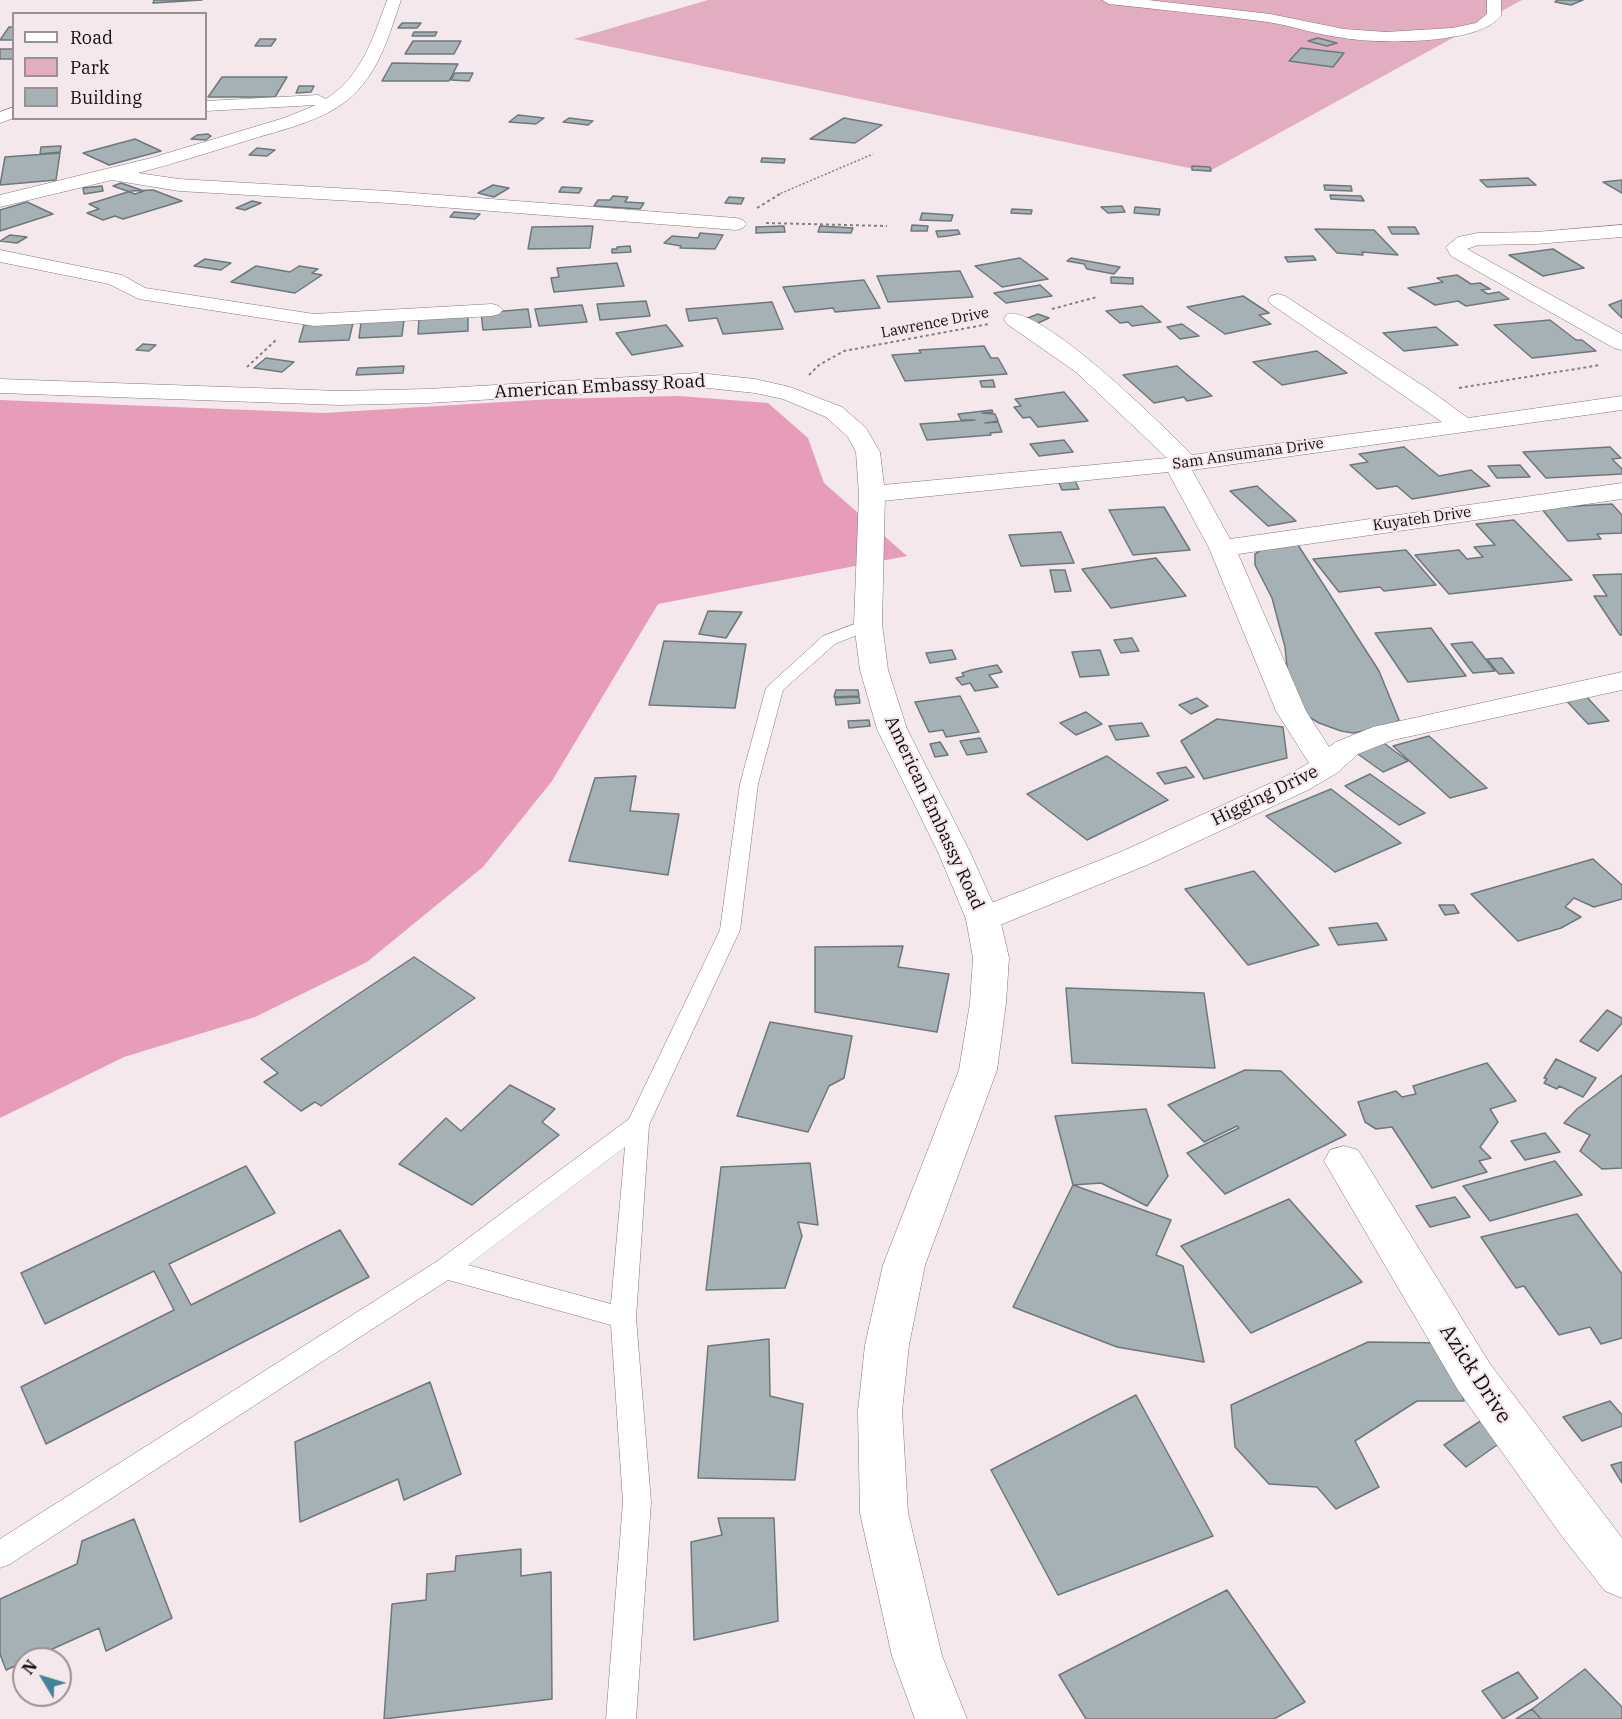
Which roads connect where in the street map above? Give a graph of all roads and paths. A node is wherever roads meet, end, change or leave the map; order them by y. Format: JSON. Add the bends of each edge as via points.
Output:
{"nodes":[{"id":1,"x":394,"y":0,"type":"edge"},
{"id":2,"x":1108,"y":0,"type":"edge"},
{"id":3,"x":1494,"y":0,"type":"edge"},
{"id":4,"x":337,"y":99,"type":"junction"},
{"id":5,"x":207,"y":106,"type":"edge"},
{"id":6,"x":873,"y":154,"type":"dead end"},
{"id":7,"x":113,"y":176,"type":"junction"},
{"id":8,"x":0,"y":201,"type":"edge"},
{"id":9,"x":736,"y":224,"type":"junction"},
{"id":10,"x":887,"y":226,"type":"dead end"},
{"id":11,"x":1622,"y":231,"type":"edge"},
{"id":12,"x":0,"y":256,"type":"edge"},
{"id":13,"x":1097,"y":297,"type":"dead end"},
{"id":14,"x":1278,"y":300,"type":"dead end"},
{"id":15,"x":492,"y":310,"type":"dead end"},
{"id":16,"x":301,"y":318,"type":"junction"},
{"id":17,"x":1015,"y":319,"type":"junction"},
{"id":18,"x":1622,"y":344,"type":"edge"},
{"id":19,"x":1600,"y":365,"type":"dead end"},
{"id":20,"x":0,"y":386,"type":"edge"},
{"id":21,"x":217,"y":394,"type":"junction"},
{"id":22,"x":789,"y":394,"type":"junction"},
{"id":23,"x":1420,"y":394,"type":"junction"},
{"id":24,"x":1622,"y":403,"type":"edge"},
{"id":25,"x":1462,"y":425,"type":"junction"},
{"id":26,"x":1181,"y":464,"type":"junction"},
{"id":27,"x":1622,"y":491,"type":"edge"},
{"id":28,"x":872,"y":494,"type":"junction"},
{"id":29,"x":1222,"y":548,"type":"junction"},
{"id":30,"x":868,"y":624,"type":"junction"},
{"id":31,"x":1622,"y":681,"type":"edge"},
{"id":32,"x":1326,"y":766,"type":"junction"},
{"id":33,"x":983,"y":919,"type":"junction"},
{"id":34,"x":638,"y":1125,"type":"junction"},
{"id":35,"x":1344,"y":1161,"type":"dead end"},
{"id":36,"x":445,"y":1269,"type":"junction"},
{"id":37,"x":623,"y":1318,"type":"junction"},
{"id":38,"x":0,"y":1555,"type":"edge"},
{"id":39,"x":1622,"y":1575,"type":"edge"},
{"id":40,"x":621,"y":1719,"type":"edge"},
{"id":41,"x":941,"y":1719,"type":"edge"}],
"edges":[{"from":1,"to":4,"type":"street","via":[[367,68]]},
{"from":2,"to":3,"type":"street","via":[[1270,18],[1358,36],[1396,37],[1452,33],[1481,26],[1494,16]]},
{"from":4,"to":5,"type":"street"},
{"from":4,"to":7,"type":"street","via":[[266,129]]},
{"from":6,"to":9,"type":"path","via":[[786,190]]},
{"from":7,"to":8,"type":"street"},
{"from":7,"to":9,"type":"street","via":[[179,185]]},
{"from":9,"to":10,"type":"path"},
{"from":11,"to":18,"type":"street","via":[[1478,239],[1458,244],[1456,250]]},
{"from":12,"to":16,"type":"street","via":[[115,279],[139,293]]},
{"from":13,"to":17,"type":"path","name":"Lawrence Drive"},
{"from":14,"to":23,"type":"street"},
{"from":15,"to":16,"type":"street","via":[[331,320]]},
{"from":16,"to":21,"type":"path"},
{"from":17,"to":22,"type":"path","name":"Lawrence Drive","via":[[844,351],[819,365]]},
{"from":17,"to":26,"type":"street","via":[[1046,337],[1119,395]]},
{"from":19,"to":23,"type":"path"},
{"from":20,"to":21,"type":"street","name":"American Embassy Road"},
{"from":21,"to":22,"type":"street","name":"American Embassy Road","via":[[382,398],[698,380]]},
{"from":22,"to":28,"type":"street","name":"American Embassy Road","via":[[834,412],[858,433],[868,452]]},
{"from":23,"to":25,"type":"street"},
{"from":24,"to":25,"type":"street","name":"Sam Ansumana Drive"},
{"from":25,"to":26,"type":"street","name":"Sam Ansumana Drive"},
{"from":26,"to":28,"type":"street","name":"Sam Ansumana Drive"},
{"from":26,"to":29,"type":"street"},
{"from":27,"to":29,"type":"street","name":"Kuyateh Drive"},
{"from":28,"to":30,"type":"street","name":"American Embassy Road"},
{"from":29,"to":32,"type":"street","via":[[1291,711]]},
{"from":30,"to":33,"type":"street","name":"American Embassy Road","via":[[874,670],[892,729]]},
{"from":30,"to":34,"type":"lane","via":[[830,640],[774,688],[749,784],[730,930]]},
{"from":31,"to":32,"type":"street","name":"Higging Drive","via":[[1384,733],[1347,748]]},
{"from":32,"to":33,"type":"street","name":"Higging Drive","via":[[1135,858]]},
{"from":33,"to":41,"type":"street","name":"American Embassy Road","via":[[991,958],[978,1070],[904,1265],[887,1345],[880,1411],[884,1513],[917,1656]]},
{"from":34,"to":36,"type":"lane"},
{"from":34,"to":37,"type":"lane"},
{"from":35,"to":39,"type":"street","name":"Azick Drive","via":[[1474,1377]]},
{"from":36,"to":37,"type":"lane"},
{"from":36,"to":38,"type":"lane"},
{"from":37,"to":40,"type":"lane","via":[[637,1502]]}]}
